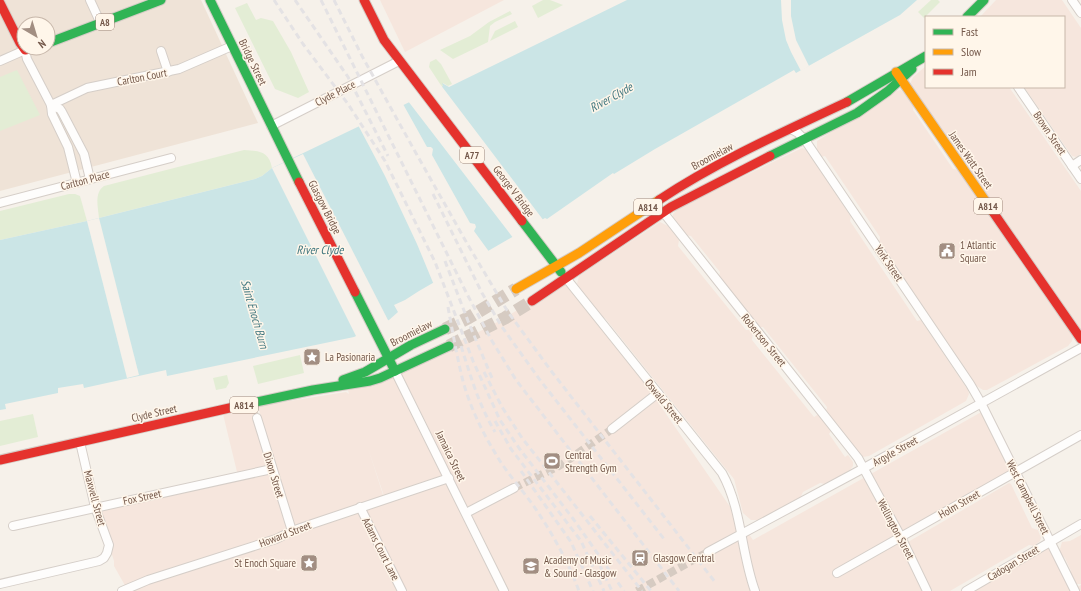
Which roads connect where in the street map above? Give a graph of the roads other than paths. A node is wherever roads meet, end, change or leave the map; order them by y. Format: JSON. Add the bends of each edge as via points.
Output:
{"nodes":[{"id":1,"x":90,"y":0,"type":"edge"},
{"id":2,"x":161,"y":0,"type":"edge"},
{"id":3,"x":210,"y":0,"type":"edge"},
{"id":4,"x":364,"y":0,"type":"edge"},
{"id":5,"x":984,"y":0,"type":"edge"},
{"id":6,"x":1072,"y":0,"type":"edge"},
{"id":7,"x":0,"y":3,"type":"edge"},
{"id":8,"x":1081,"y":13,"type":"edge"},
{"id":9,"x":969,"y":16,"type":"edge"},
{"id":10,"x":101,"y":24,"type":"junction"},
{"id":11,"x":16,"y":35,"type":"edge"},
{"id":12,"x":56,"y":40,"type":"edge"},
{"id":13,"x":232,"y":46,"type":"junction"},
{"id":14,"x":161,"y":51,"type":"dead end"},
{"id":15,"x":16,"y":54,"type":"edge"},
{"id":16,"x":26,"y":56,"type":"edge"},
{"id":17,"x":925,"y":57,"type":"edge"},
{"id":18,"x":399,"y":60,"type":"junction"},
{"id":19,"x":0,"y":61,"type":"edge"},
{"id":20,"x":168,"y":72,"type":"junction"},
{"id":21,"x":899,"y":76,"type":"junction"},
{"id":22,"x":1019,"y":88,"type":"edge"},
{"id":23,"x":51,"y":105,"type":"junction"},
{"id":24,"x":271,"y":126,"type":"junction"},
{"id":25,"x":791,"y":128,"type":"junction"},
{"id":26,"x":275,"y":134,"type":"joint"},
{"id":27,"x":805,"y":140,"type":"junction"},
{"id":28,"x":170,"y":158,"type":"dead end"},
{"id":29,"x":1081,"y":160,"type":"edge"},
{"id":30,"x":1072,"y":166,"type":"junction"},
{"id":31,"x":90,"y":179,"type":"junction"},
{"id":32,"x":1081,"y":179,"type":"edge"},
{"id":33,"x":77,"y":183,"type":"junction"},
{"id":34,"x":0,"y":203,"type":"edge"},
{"id":35,"x":663,"y":212,"type":"junction"},
{"id":36,"x":557,"y":266,"type":"junction"},
{"id":37,"x":566,"y":278,"type":"junction"},
{"id":38,"x":516,"y":289,"type":"tunnel mouth"},
{"id":39,"x":532,"y":301,"type":"tunnel mouth"},
{"id":40,"x":445,"y":329,"type":"tunnel mouth"},
{"id":41,"x":375,"y":333,"type":"joint"},
{"id":42,"x":1081,"y":339,"type":"edge"},
{"id":43,"x":449,"y":346,"type":"tunnel mouth"},
{"id":44,"x":1081,"y":348,"type":"edge"},
{"id":45,"x":388,"y":358,"type":"junction"},
{"id":46,"x":395,"y":371,"type":"junction"},
{"id":47,"x":313,"y":390,"type":"junction"},
{"id":48,"x":658,"y":392,"type":"junction"},
{"id":49,"x":981,"y":403,"type":"junction"},
{"id":50,"x":257,"y":418,"type":"dead end"},
{"id":51,"x":612,"y":428,"type":"tunnel mouth"},
{"id":52,"x":1081,"y":435,"type":"edge"},
{"id":53,"x":80,"y":442,"type":"junction"},
{"id":54,"x":0,"y":460,"type":"edge"},
{"id":55,"x":272,"y":468,"type":"junction"},
{"id":56,"x":864,"y":468,"type":"junction"},
{"id":57,"x":1016,"y":472,"type":"junction"},
{"id":58,"x":449,"y":478,"type":"junction"},
{"id":59,"x":514,"y":488,"type":"tunnel mouth"},
{"id":60,"x":95,"y":507,"type":"junction"},
{"id":61,"x":360,"y":507,"type":"junction"},
{"id":62,"x":466,"y":513,"type":"junction"},
{"id":63,"x":1081,"y":524,"type":"edge"},
{"id":64,"x":13,"y":526,"type":"dead end"},
{"id":65,"x":292,"y":531,"type":"junction"},
{"id":66,"x":741,"y":535,"type":"junction"},
{"id":67,"x":901,"y":537,"type":"junction"},
{"id":68,"x":1051,"y":541,"type":"junction"},
{"id":69,"x":708,"y":552,"type":"tunnel mouth"},
{"id":70,"x":837,"y":573,"type":"dead end"},
{"id":71,"x":0,"y":584,"type":"edge"},
{"id":72,"x":122,"y":591,"type":"edge"},
{"id":73,"x":402,"y":591,"type":"edge"},
{"id":74,"x":504,"y":591,"type":"edge"},
{"id":75,"x":755,"y":591,"type":"edge"},
{"id":76,"x":926,"y":591,"type":"edge"},
{"id":77,"x":966,"y":591,"type":"edge"},
{"id":78,"x":1075,"y":591,"type":"edge"}],
"edges":[{"from":1,"to":10,"type":"street"},
{"from":2,"to":10,"type":"main road","number":"A8"},
{"from":3,"to":13,"type":"main road","name":"Bridge Street"},
{"from":4,"to":18,"type":"main road","number":"A77","via":[[384,40]]},
{"from":5,"to":9,"type":"main road"},
{"from":6,"to":8,"type":"street"},
{"from":7,"to":11,"type":"main road"},
{"from":10,"to":12,"type":"main road","number":"A8"},
{"from":13,"to":20,"type":"street","name":"Carlton Court"},
{"from":13,"to":24,"type":"main road","name":"Bridge Street"},
{"from":14,"to":20,"type":"street"},
{"from":15,"to":19,"type":"street"},
{"from":16,"to":23,"type":"street"},
{"from":17,"to":21,"type":"main road","name":"Broomielaw","number":"A814"},
{"from":18,"to":24,"type":"street","name":"Clyde Place"},
{"from":18,"to":36,"type":"main road","name":"George V Bridge","number":"A77"},
{"from":20,"to":23,"type":"street","name":"Carlton Court","via":[[87,88]]},
{"from":21,"to":25,"type":"main road","name":"Broomielaw","number":"A814"},
{"from":21,"to":27,"type":"main road","name":"Broomielaw","number":"A814","via":[[857,114]]},
{"from":21,"to":42,"type":"main road","name":"James Watt Street","number":"A814"},
{"from":22,"to":30,"type":"street","name":"Brown Street"},
{"from":23,"to":31,"type":"street","via":[[60,109],[81,148]]},
{"from":23,"to":33,"type":"street","via":[[52,114],[68,147]]},
{"from":24,"to":26,"type":"main road","name":"Bridge Street"},
{"from":25,"to":27,"type":"street","name":"York Street"},
{"from":25,"to":36,"type":"main road","name":"Broomielaw","number":"A814","via":[[674,190]]},
{"from":26,"to":41,"type":"main road","name":"Glasgow Bridge"},
{"from":27,"to":35,"type":"main road","name":"Broomielaw","number":"A814","via":[[707,187]]},
{"from":27,"to":49,"type":"street","name":"York Street"},
{"from":28,"to":31,"type":"street","name":"Carlton Place"},
{"from":29,"to":30,"type":"street"},
{"from":30,"to":32,"type":"street","name":"Brown Street"},
{"from":31,"to":33,"type":"street","name":"Carlton Place"},
{"from":33,"to":34,"type":"street","name":"Carlton Place"},
{"from":35,"to":37,"type":"main road","name":"Broomielaw","number":"A814"},
{"from":35,"to":56,"type":"street","name":"Robertson Street"},
{"from":36,"to":37,"type":"main road","name":"George V Bridge","number":"A77"},
{"from":36,"to":38,"type":"main road","name":"Broomielaw","number":"A814"},
{"from":37,"to":39,"type":"main road","name":"Broomielaw","number":"A814"},
{"from":37,"to":48,"type":"street","name":"Oswald Street"},
{"from":40,"to":45,"type":"main road","name":"Broomielaw","number":"A814"},
{"from":41,"to":45,"type":"main road","name":"Jamaica Street"},
{"from":43,"to":46,"type":"main road"},
{"from":44,"to":49,"type":"street","name":"Argyle Street"},
{"from":45,"to":46,"type":"main road","name":"Jamaica Street"},
{"from":45,"to":47,"type":"main road","name":"Clyde Street","number":"A814","via":[[365,372]]},
{"from":46,"to":47,"type":"main road","name":"Clyde Street","via":[[370,381]]},
{"from":46,"to":58,"type":"street","name":"Jamaica Street"},
{"from":47,"to":53,"type":"main road","name":"Clyde Street","number":"A814"},
{"from":48,"to":51,"type":"street"},
{"from":48,"to":66,"type":"street","name":"Oswald Street","via":[[722,473],[731,491]]},
{"from":49,"to":56,"type":"street","name":"Argyle Street"},
{"from":49,"to":57,"type":"street","name":"West Campbell Street"},
{"from":50,"to":55,"type":"street","name":"Dixon Street"},
{"from":52,"to":57,"type":"street","name":"Holm Street"},
{"from":53,"to":54,"type":"main road","name":"Clyde Street","number":"A814"},
{"from":53,"to":60,"type":"street","name":"Maxwell Street"},
{"from":55,"to":60,"type":"street","name":"Fox Street"},
{"from":55,"to":65,"type":"street","name":"Dixon Street"},
{"from":56,"to":66,"type":"street","name":"Argyle Street"},
{"from":56,"to":67,"type":"street","name":"Wellington Street"},
{"from":57,"to":67,"type":"street","name":"Holm Street"},
{"from":57,"to":68,"type":"street","name":"West Campbell Street"},
{"from":58,"to":61,"type":"street","name":"Howard Street"},
{"from":58,"to":62,"type":"street","name":"Jamaica Street"},
{"from":59,"to":62,"type":"street"},
{"from":60,"to":64,"type":"street","name":"Fox Street"},
{"from":60,"to":71,"type":"street","name":"Maxwell Street","via":[[109,545],[104,558]]},
{"from":61,"to":65,"type":"street","name":"Howard Street"},
{"from":61,"to":73,"type":"street","name":"Adams Court Lane"},
{"from":62,"to":74,"type":"street","name":"Jamaica Street"},
{"from":63,"to":68,"type":"street","name":"Cadogan Street"},
{"from":65,"to":72,"type":"street","name":"Howard Street","via":[[276,539],[148,580]]},
{"from":66,"to":69,"type":"street","name":"Argyle Street"},
{"from":66,"to":75,"type":"street","name":"Oswald Street"},
{"from":67,"to":70,"type":"street","name":"Holm Street"},
{"from":67,"to":76,"type":"street","name":"Wellington Street"},
{"from":68,"to":77,"type":"street","name":"Cadogan Street"},
{"from":68,"to":78,"type":"street","name":"West Campbell Street"}]}
